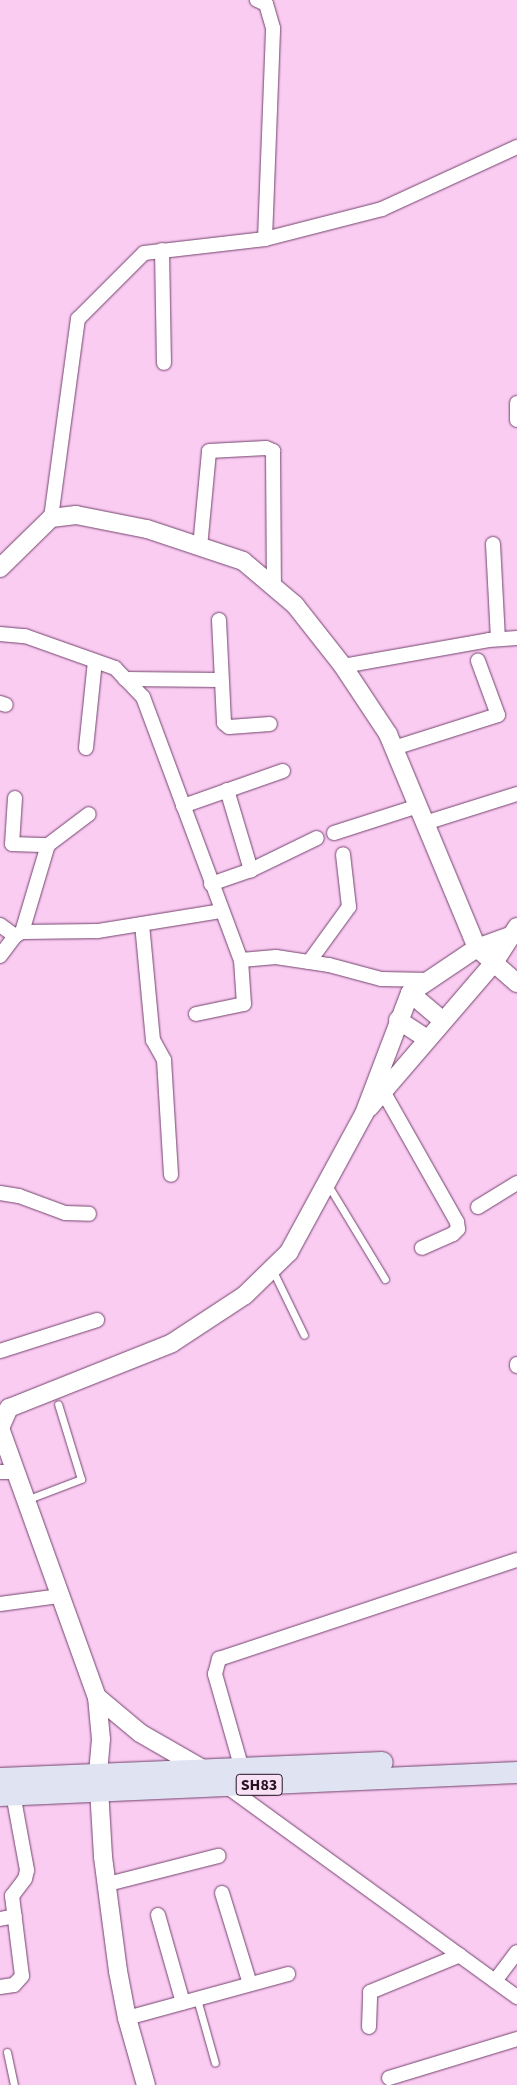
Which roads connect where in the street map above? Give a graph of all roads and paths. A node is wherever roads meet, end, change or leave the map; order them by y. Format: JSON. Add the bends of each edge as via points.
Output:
{"nodes":[{"id":1,"x":257,"y":0,"type":"edge"},
{"id":2,"x":517,"y":147,"type":"edge"},
{"id":3,"x":265,"y":235,"type":"junction"},
{"id":4,"x":162,"y":250,"type":"junction"},
{"id":5,"x":164,"y":363,"type":"dead end"},
{"id":6,"x":517,"y":402,"type":"edge"},
{"id":7,"x":517,"y":420,"type":"edge"},
{"id":8,"x":51,"y":518,"type":"junction"},
{"id":9,"x":492,"y":544,"type":"dead end"},
{"id":10,"x":200,"y":547,"type":"junction"},
{"id":11,"x":0,"y":568,"type":"edge"},
{"id":12,"x":274,"y":588,"type":"junction"},
{"id":13,"x":219,"y":620,"type":"dead end"},
{"id":14,"x":0,"y":634,"type":"edge"},
{"id":15,"x":517,"y":638,"type":"edge"},
{"id":16,"x":498,"y":639,"type":"junction"},
{"id":17,"x":95,"y":661,"type":"junction"},
{"id":18,"x":478,"y":661,"type":"dead end"},
{"id":19,"x":343,"y":666,"type":"junction"},
{"id":20,"x":125,"y":679,"type":"junction"},
{"id":21,"x":220,"y":680,"type":"junction"},
{"id":22,"x":270,"y":724,"type":"dead end"},
{"id":23,"x":86,"y":748,"type":"dead end"},
{"id":24,"x":394,"y":748,"type":"junction"},
{"id":25,"x":283,"y":771,"type":"dead end"},
{"id":26,"x":227,"y":790,"type":"junction"},
{"id":27,"x":517,"y":794,"type":"edge"},
{"id":28,"x":15,"y":798,"type":"dead end"},
{"id":29,"x":183,"y":806,"type":"junction"},
{"id":30,"x":418,"y":806,"type":"junction"},
{"id":31,"x":89,"y":814,"type":"dead end"},
{"id":32,"x":425,"y":823,"type":"junction"},
{"id":33,"x":334,"y":833,"type":"dead end"},
{"id":34,"x":317,"y":838,"type":"dead end"},
{"id":35,"x":48,"y":845,"type":"junction"},
{"id":36,"x":343,"y":854,"type":"dead end"},
{"id":37,"x":251,"y":870,"type":"junction"},
{"id":38,"x":211,"y":884,"type":"junction"},
{"id":39,"x":221,"y":911,"type":"junction"},
{"id":40,"x":142,"y":924,"type":"junction"},
{"id":41,"x":0,"y":925,"type":"edge"},
{"id":42,"x":512,"y":932,"type":"edge"},
{"id":43,"x":19,"y":934,"type":"junction"},
{"id":44,"x":476,"y":948,"type":"junction"},
{"id":45,"x":0,"y":956,"type":"edge"},
{"id":46,"x":241,"y":960,"type":"junction"},
{"id":47,"x":309,"y":962,"type":"junction"},
{"id":48,"x":494,"y":964,"type":"junction"},
{"id":49,"x":516,"y":979,"type":"edge"},
{"id":50,"x":430,"y":980,"type":"junction"},
{"id":51,"x":410,"y":993,"type":"junction"},
{"id":52,"x":196,"y":1014,"type":"dead end"},
{"id":53,"x":398,"y":1020,"type":"junction"},
{"id":54,"x":442,"y":1020,"type":"junction"},
{"id":55,"x":426,"y":1040,"type":"junction"},
{"id":56,"x":384,"y":1093,"type":"junction"},
{"id":57,"x":364,"y":1114,"type":"junction"},
{"id":58,"x":171,"y":1175,"type":"dead end"},
{"id":59,"x":326,"y":1183,"type":"junction"},
{"id":60,"x":517,"y":1183,"type":"edge"},
{"id":61,"x":0,"y":1193,"type":"edge"},
{"id":62,"x":478,"y":1207,"type":"dead end"},
{"id":63,"x":89,"y":1214,"type":"dead end"},
{"id":64,"x":422,"y":1248,"type":"dead end"},
{"id":65,"x":272,"y":1268,"type":"junction"},
{"id":66,"x":385,"y":1280,"type":"dead end"},
{"id":67,"x":97,"y":1320,"type":"dead end"},
{"id":68,"x":304,"y":1335,"type":"dead end"},
{"id":69,"x":0,"y":1351,"type":"edge"},
{"id":70,"x":58,"y":1404,"type":"dead end"},
{"id":71,"x":0,"y":1428,"type":"edge"},
{"id":72,"x":8,"y":1472,"type":"edge"},
{"id":73,"x":25,"y":1500,"type":"junction"},
{"id":74,"x":517,"y":1560,"type":"edge"},
{"id":75,"x":60,"y":1596,"type":"junction"},
{"id":76,"x":0,"y":1604,"type":"edge"},
{"id":77,"x":96,"y":1697,"type":"junction"},
{"id":78,"x":517,"y":1757,"type":"edge"},
{"id":79,"x":242,"y":1769,"type":"junction"},
{"id":80,"x":206,"y":1771,"type":"junction"},
{"id":81,"x":517,"y":1772,"type":"edge"},
{"id":82,"x":99,"y":1781,"type":"junction"},
{"id":83,"x":228,"y":1787,"type":"junction"},
{"id":84,"x":4,"y":1789,"type":"edge"},
{"id":85,"x":218,"y":1856,"type":"dead end"},
{"id":86,"x":108,"y":1884,"type":"junction"},
{"id":87,"x":222,"y":1893,"type":"dead end"},
{"id":88,"x":158,"y":1915,"type":"dead end"},
{"id":89,"x":15,"y":1916,"type":"junction"},
{"id":90,"x":0,"y":1919,"type":"edge"},
{"id":91,"x":517,"y":1952,"type":"edge"},
{"id":92,"x":460,"y":1955,"type":"junction"},
{"id":93,"x":288,"y":1974,"type":"dead end"},
{"id":94,"x":496,"y":1981,"type":"junction"},
{"id":95,"x":250,"y":1984,"type":"junction"},
{"id":96,"x":0,"y":1987,"type":"edge"},
{"id":97,"x":517,"y":1997,"type":"edge"},
{"id":98,"x":197,"y":1999,"type":"junction"},
{"id":99,"x":183,"y":2002,"type":"junction"},
{"id":100,"x":127,"y":2018,"type":"junction"},
{"id":101,"x":369,"y":2027,"type":"dead end"},
{"id":102,"x":517,"y":2039,"type":"edge"},
{"id":103,"x":7,"y":2052,"type":"dead end"},
{"id":104,"x":215,"y":2063,"type":"dead end"},
{"id":105,"x":389,"y":2078,"type":"dead end"},
{"id":106,"x":14,"y":2085,"type":"edge"},
{"id":107,"x":146,"y":2085,"type":"edge"}],
"edges":[{"from":1,"to":3,"type":"street","via":[[266,4],[274,28]]},
{"from":2,"to":3,"type":"street","via":[[388,207]]},
{"from":3,"to":4,"type":"street"},
{"from":4,"to":5,"type":"street"},
{"from":4,"to":8,"type":"street","via":[[144,254],[75,323]]},
{"from":6,"to":7,"type":"street"},
{"from":8,"to":10,"type":"street","via":[[76,515],[146,529]]},
{"from":8,"to":11,"type":"street"},
{"from":9,"to":16,"type":"street"},
{"from":10,"to":12,"type":"street","via":[[243,561]]},
{"from":10,"to":12,"type":"street","via":[[209,451],[266,448],[273,451]]},
{"from":12,"to":19,"type":"street","via":[[295,605]]},
{"from":13,"to":21,"type":"street"},
{"from":14,"to":17,"type":"street","via":[[25,636]]},
{"from":15,"to":16,"type":"street"},
{"from":16,"to":19,"type":"street"},
{"from":17,"to":20,"type":"street","via":[[115,668]]},
{"from":17,"to":23,"type":"street"},
{"from":18,"to":24,"type":"street","via":[[498,715]]},
{"from":19,"to":24,"type":"street"},
{"from":20,"to":21,"type":"street"},
{"from":20,"to":29,"type":"street","via":[[143,697]]},
{"from":21,"to":22,"type":"street","via":[[225,726]]},
{"from":24,"to":30,"type":"street"},
{"from":25,"to":26,"type":"street"},
{"from":26,"to":29,"type":"street"},
{"from":26,"to":37,"type":"street"},
{"from":27,"to":32,"type":"street"},
{"from":28,"to":35,"type":"street","via":[[12,844]]},
{"from":29,"to":38,"type":"street"},
{"from":30,"to":32,"type":"street"},
{"from":30,"to":33,"type":"street"},
{"from":31,"to":35,"type":"street"},
{"from":32,"to":44,"type":"street"},
{"from":34,"to":37,"type":"street"},
{"from":35,"to":43,"type":"street"},
{"from":36,"to":47,"type":"street","via":[[349,907]]},
{"from":37,"to":38,"type":"street"},
{"from":38,"to":39,"type":"street"},
{"from":39,"to":40,"type":"street"},
{"from":39,"to":46,"type":"street"},
{"from":40,"to":43,"type":"street","via":[[98,931]]},
{"from":40,"to":58,"type":"street","via":[[153,1040],[164,1060]]},
{"from":41,"to":43,"type":"street"},
{"from":42,"to":44,"type":"street"},
{"from":42,"to":48,"type":"street"},
{"from":43,"to":45,"type":"street"},
{"from":44,"to":48,"type":"street"},
{"from":44,"to":50,"type":"street"},
{"from":46,"to":47,"type":"street","via":[[276,957]]},
{"from":46,"to":52,"type":"street","via":[[244,1004]]},
{"from":47,"to":50,"type":"street","via":[[381,979]]},
{"from":48,"to":49,"type":"street"},
{"from":48,"to":54,"type":"street"},
{"from":50,"to":51,"type":"street"},
{"from":51,"to":53,"type":"street"},
{"from":51,"to":54,"type":"street"},
{"from":53,"to":55,"type":"street"},
{"from":53,"to":57,"type":"street"},
{"from":54,"to":55,"type":"street"},
{"from":55,"to":56,"type":"street"},
{"from":56,"to":57,"type":"street"},
{"from":56,"to":64,"type":"street","via":[[458,1229]]},
{"from":57,"to":59,"type":"street"},
{"from":59,"to":65,"type":"street","via":[[289,1252]]},
{"from":59,"to":66,"type":"lane"},
{"from":60,"to":62,"type":"street"},
{"from":61,"to":63,"type":"street","via":[[19,1196],[64,1213]]},
{"from":65,"to":68,"type":"lane"},
{"from":65,"to":71,"type":"street","via":[[245,1295],[172,1343],[9,1408]]},
{"from":67,"to":69,"type":"street"},
{"from":70,"to":73,"type":"lane","via":[[81,1479]]},
{"from":71,"to":72,"type":"street"},
{"from":72,"to":73,"type":"street"},
{"from":73,"to":75,"type":"street"},
{"from":74,"to":79,"type":"street","via":[[219,1659],[214,1674]]},
{"from":75,"to":76,"type":"street"},
{"from":75,"to":77,"type":"street"},
{"from":77,"to":80,"type":"street","via":[[140,1732]]},
{"from":77,"to":82,"type":"street","via":[[101,1739]]},
{"from":78,"to":79,"type":"main road","number":"SH83"},
{"from":79,"to":80,"type":"main road","number":"SH83"},
{"from":80,"to":82,"type":"main road","number":"SH83"},
{"from":80,"to":83,"type":"street"},
{"from":81,"to":83,"type":"main road","number":"SH83"},
{"from":82,"to":83,"type":"main road","number":"SH83"},
{"from":82,"to":84,"type":"main road","number":"SH83"},
{"from":82,"to":86,"type":"street","via":[[103,1857]]},
{"from":83,"to":92,"type":"street"},
{"from":84,"to":89,"type":"street","via":[[27,1870],[25,1879],[13,1892]]},
{"from":85,"to":86,"type":"street"},
{"from":86,"to":100,"type":"street"},
{"from":87,"to":95,"type":"street"},
{"from":88,"to":99,"type":"street"},
{"from":89,"to":90,"type":"street"},
{"from":89,"to":96,"type":"street","via":[[22,1976],[14,1985]]},
{"from":91,"to":94,"type":"street"},
{"from":92,"to":94,"type":"street"},
{"from":92,"to":101,"type":"street","via":[[370,1992]]},
{"from":93,"to":95,"type":"street"},
{"from":94,"to":97,"type":"street"},
{"from":95,"to":98,"type":"street"},
{"from":98,"to":99,"type":"street"},
{"from":98,"to":104,"type":"lane"},
{"from":99,"to":100,"type":"street"},
{"from":100,"to":107,"type":"street"},
{"from":102,"to":105,"type":"street"},
{"from":103,"to":106,"type":"lane"}]}
